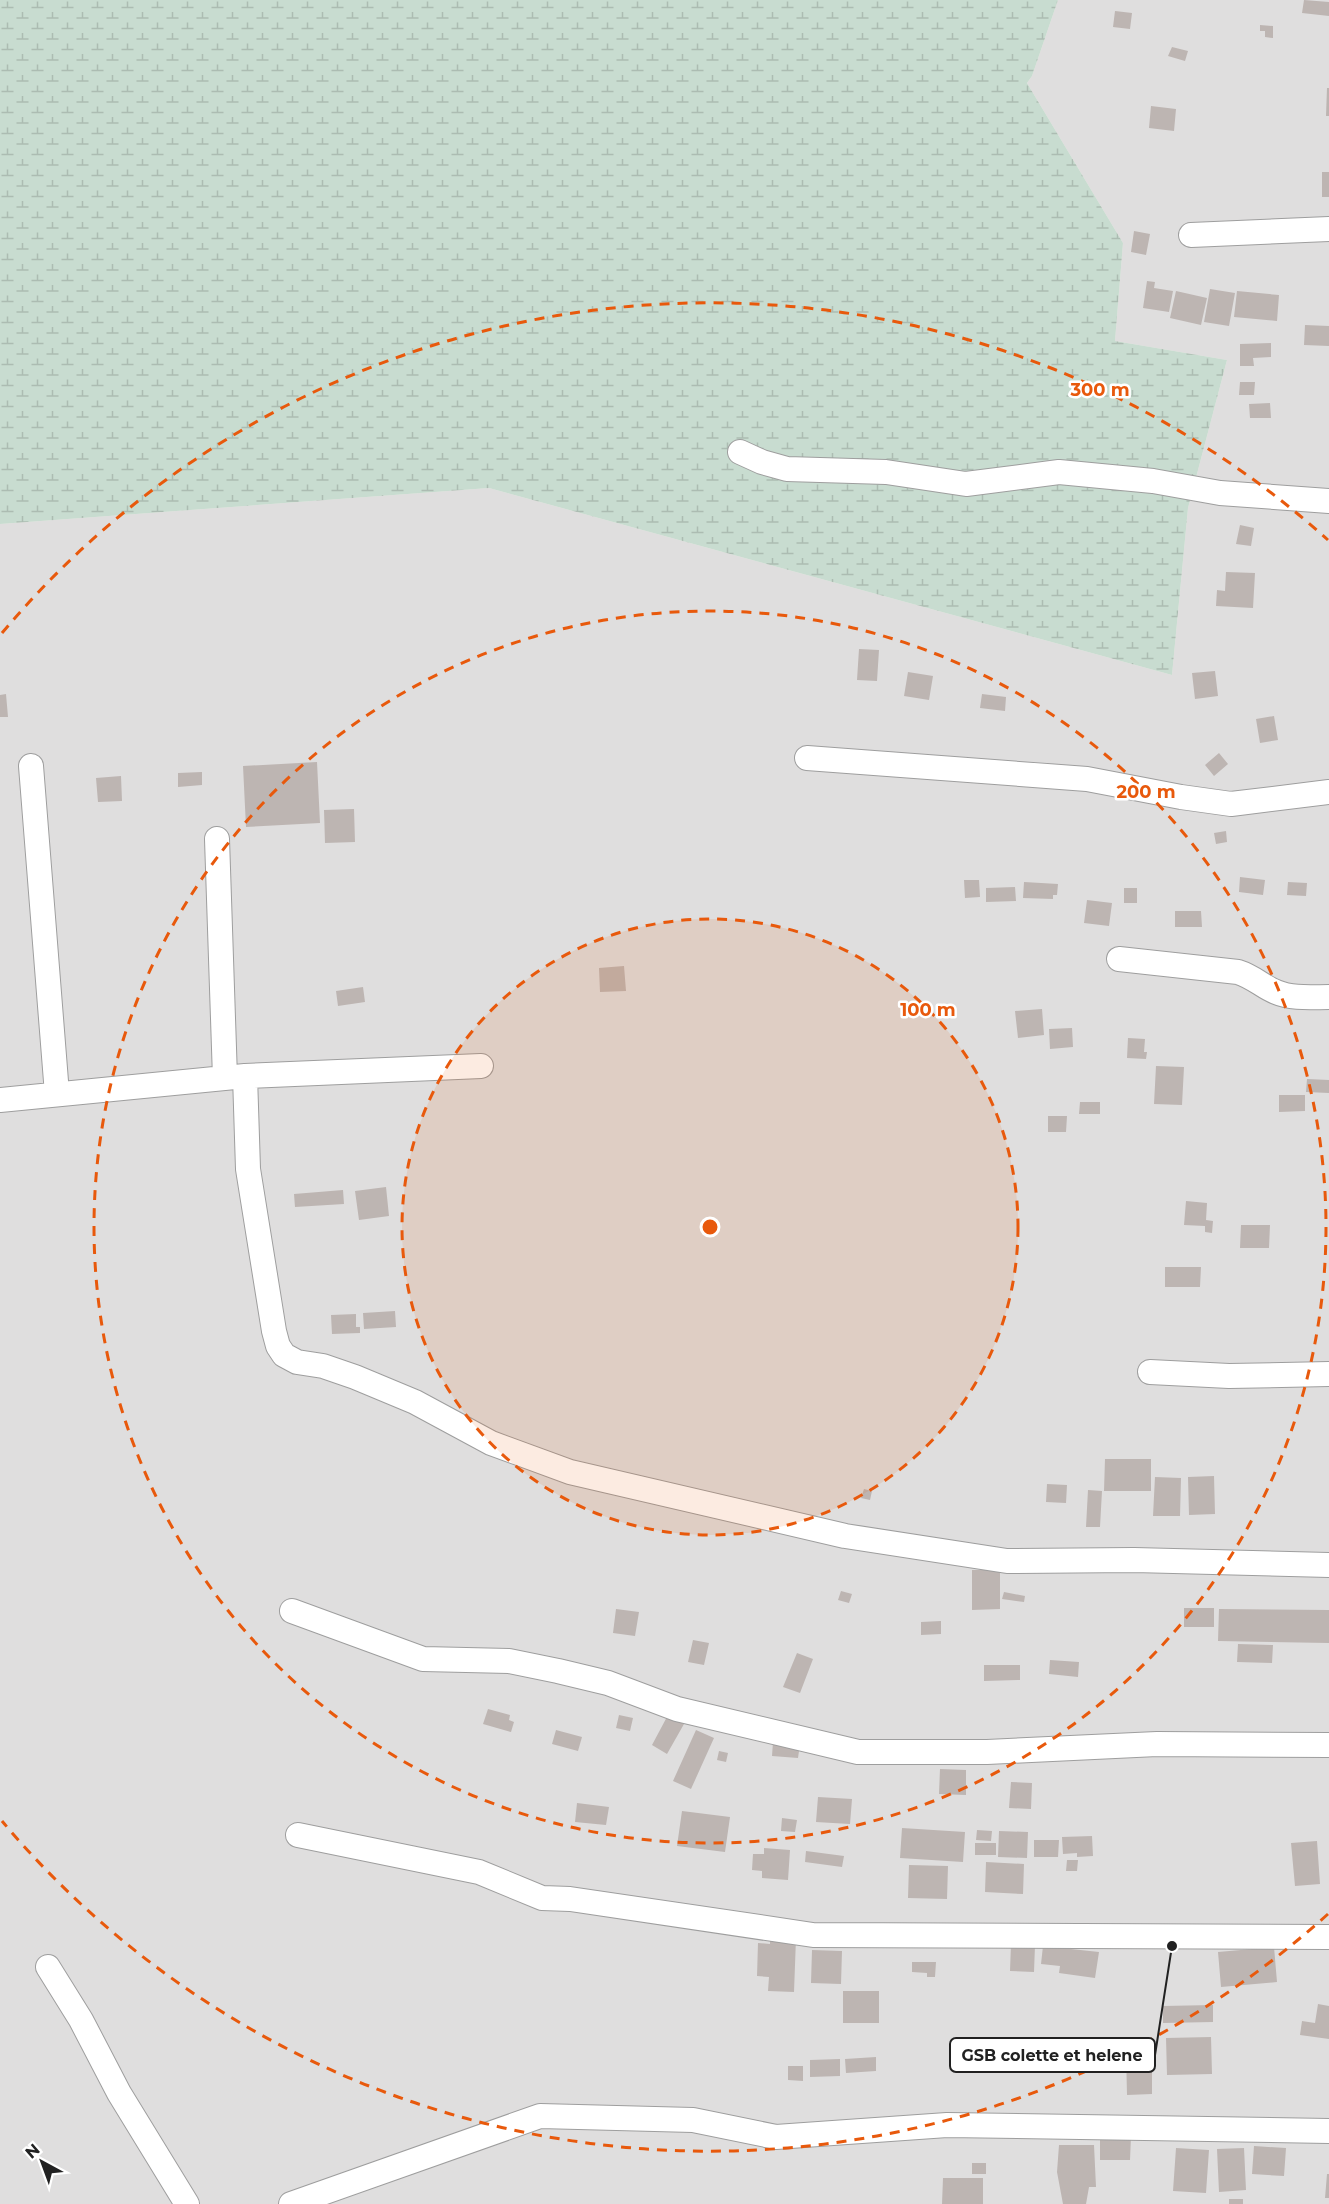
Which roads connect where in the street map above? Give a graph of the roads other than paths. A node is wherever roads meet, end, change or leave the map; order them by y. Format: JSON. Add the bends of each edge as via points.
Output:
{"nodes":[{"id":1,"x":1329,"y":229,"type":"edge"},
{"id":2,"x":1191,"y":235,"type":"dead end"},
{"id":3,"x":740,"y":452,"type":"dead end"},
{"id":4,"x":1329,"y":501,"type":"edge"},
{"id":5,"x":807,"y":758,"type":"dead end"},
{"id":6,"x":31,"y":766,"type":"dead end"},
{"id":7,"x":1329,"y":792,"type":"edge"},
{"id":8,"x":217,"y":839,"type":"dead end"},
{"id":9,"x":1119,"y":959,"type":"dead end"},
{"id":10,"x":1329,"y":997,"type":"edge"},
{"id":11,"x":481,"y":1066,"type":"dead end"},
{"id":12,"x":235,"y":1077,"type":"junction"},
{"id":13,"x":57,"y":1094,"type":"junction"},
{"id":14,"x":0,"y":1100,"type":"edge"},
{"id":15,"x":1150,"y":1372,"type":"dead end"},
{"id":16,"x":1329,"y":1374,"type":"edge"},
{"id":17,"x":1329,"y":1564,"type":"edge"},
{"id":18,"x":292,"y":1611,"type":"dead end"},
{"id":19,"x":1329,"y":1745,"type":"edge"},
{"id":20,"x":298,"y":1835,"type":"dead end"},
{"id":21,"x":1329,"y":1937,"type":"edge"},
{"id":22,"x":48,"y":1967,"type":"dead end"},
{"id":23,"x":1329,"y":2131,"type":"edge"},
{"id":24,"x":187,"y":2204,"type":"edge"},
{"id":25,"x":291,"y":2204,"type":"edge"}],
"edges":[{"from":1,"to":2,"type":"street"},
{"from":3,"to":4,"type":"street","via":[[787,469],[876,471],[966,484],[1059,472],[1153,481],[1220,493]]},
{"from":5,"to":7,"type":"street","via":[[1087,779],[1231,804]]},
{"from":6,"to":13,"type":"street"},
{"from":8,"to":12,"type":"street"},
{"from":9,"to":10,"type":"street","via":[[1238,972],[1274,992]]},
{"from":11,"to":12,"type":"street"},
{"from":12,"to":13,"type":"street"},
{"from":12,"to":17,"type":"street","via":[[274,1331],[284,1355],[297,1362],[354,1377],[415,1402],[491,1443],[570,1472],[845,1536],[1007,1561]]},
{"from":13,"to":14,"type":"street"},
{"from":15,"to":16,"type":"street","via":[[1229,1376]]},
{"from":18,"to":19,"type":"street","via":[[423,1659],[529,1665],[608,1683],[677,1709],[858,1752],[976,1752],[1157,1744]]},
{"from":20,"to":21,"type":"street","via":[[479,1872],[542,1898],[813,1935]]},
{"from":22,"to":24,"type":"street","via":[[81,2020],[118,2093]]},
{"from":23,"to":25,"type":"street","via":[[947,2125],[776,2137],[693,2120],[540,2116]]}]}
